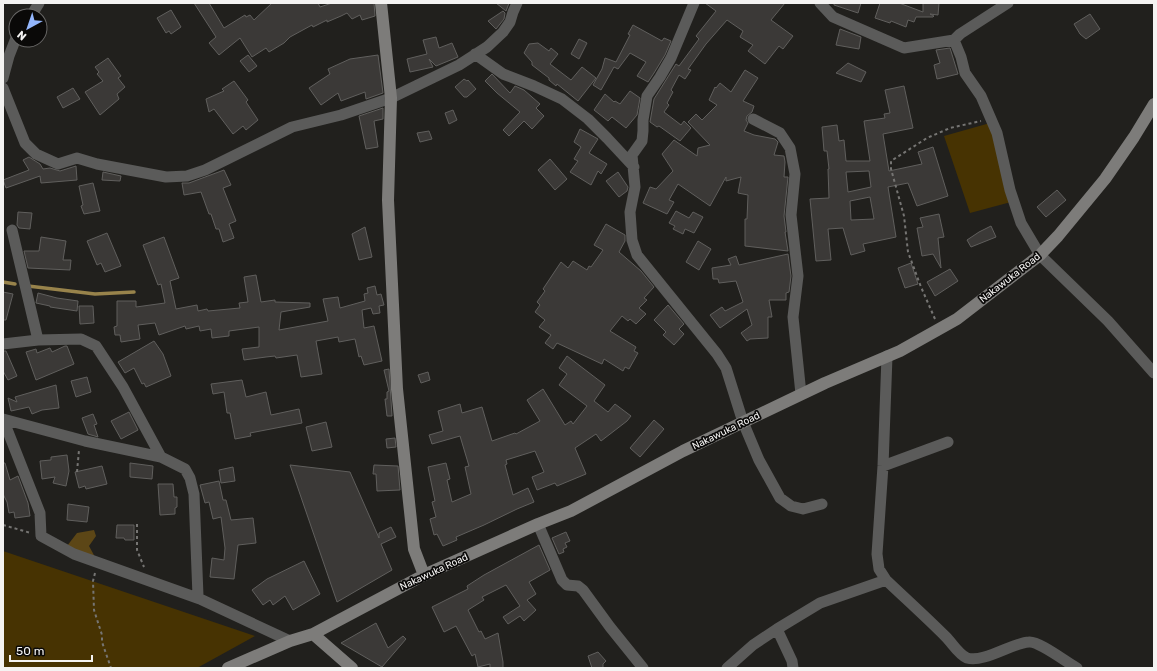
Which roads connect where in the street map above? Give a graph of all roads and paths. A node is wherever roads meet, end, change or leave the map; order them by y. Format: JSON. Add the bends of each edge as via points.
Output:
{"nodes":[{"id":1,"x":381,"y":3,"type":"edge"},
{"id":2,"x":517,"y":3,"type":"edge"},
{"id":3,"x":694,"y":3,"type":"edge"},
{"id":4,"x":820,"y":3,"type":"edge"},
{"id":5,"x":1008,"y":3,"type":"edge"},
{"id":6,"x":954,"y":40,"type":"junction"},
{"id":7,"x":12,"y":48,"type":"edge"},
{"id":8,"x":475,"y":54,"type":"junction"},
{"id":9,"x":3,"y":78,"type":"edge"},
{"id":10,"x":3,"y":88,"type":"edge"},
{"id":11,"x":391,"y":98,"type":"junction"},
{"id":12,"x":1154,"y":104,"type":"edge"},
{"id":13,"x":991,"y":118,"type":"junction"},
{"id":14,"x":753,"y":119,"type":"dead end"},
{"id":15,"x":634,"y":167,"type":"junction"},
{"id":16,"x":12,"y":230,"type":"dead end"},
{"id":17,"x":1040,"y":255,"type":"junction"},
{"id":18,"x":940,"y":329,"type":"junction"},
{"id":19,"x":38,"y":340,"type":"junction"},
{"id":20,"x":3,"y":344,"type":"edge"},
{"id":21,"x":887,"y":356,"type":"junction"},
{"id":22,"x":1154,"y":373,"type":"edge"},
{"id":23,"x":801,"y":394,"type":"junction"},
{"id":24,"x":3,"y":419,"type":"edge"},
{"id":25,"x":743,"y":422,"type":"junction"},
{"id":26,"x":85,"y":441,"type":"junction"},
{"id":27,"x":948,"y":442,"type":"dead end"},
{"id":28,"x":161,"y":457,"type":"junction"},
{"id":29,"x":883,"y":466,"type":"junction"},
{"id":30,"x":77,"y":472,"type":"dead end"},
{"id":31,"x":822,"y":504,"type":"dead end"},
{"id":32,"x":137,"y":524,"type":"dead end"},
{"id":33,"x":538,"y":524,"type":"junction"},
{"id":34,"x":3,"y":525,"type":"edge"},
{"id":35,"x":41,"y":536,"type":"junction"},
{"id":36,"x":99,"y":563,"type":"junction"},
{"id":37,"x":424,"y":575,"type":"junction"},
{"id":38,"x":886,"y":580,"type":"junction"},
{"id":39,"x":155,"y":583,"type":"junction"},
{"id":40,"x":200,"y":599,"type":"junction"},
{"id":41,"x":776,"y":629,"type":"junction"},
{"id":42,"x":313,"y":634,"type":"junction"},
{"id":43,"x":290,"y":641,"type":"junction"},
{"id":44,"x":1072,"y":667,"type":"edge"},
{"id":45,"x":111,"y":668,"type":"edge"},
{"id":46,"x":228,"y":668,"type":"edge"},
{"id":47,"x":353,"y":668,"type":"edge"},
{"id":48,"x":643,"y":668,"type":"edge"},
{"id":49,"x":727,"y":668,"type":"edge"},
{"id":50,"x":793,"y":668,"type":"edge"}],
"edges":[{"from":1,"to":11,"type":"main road"},
{"from":2,"to":8,"type":"street","via":[[503,32]]},
{"from":3,"to":15,"type":"street","via":[[671,58],[647,96],[642,141],[632,155]]},
{"from":4,"to":6,"type":"street","via":[[833,17],[904,48]]},
{"from":5,"to":6,"type":"street"},
{"from":6,"to":13,"type":"street","via":[[965,74],[981,96]]},
{"from":7,"to":9,"type":"street"},
{"from":8,"to":11,"type":"street","via":[[459,65]]},
{"from":8,"to":15,"type":"street","via":[[503,74],[562,99],[588,119]]},
{"from":10,"to":11,"type":"street","via":[[25,143],[36,154],[58,164],[77,158],[166,177],[187,176],[205,170],[292,127]]},
{"from":11,"to":37,"type":"main road","via":[[388,200],[397,389],[414,549]]},
{"from":12,"to":17,"type":"main road","name":"Nakawuka Road","via":[[1105,179]]},
{"from":13,"to":17,"type":"street","via":[[1021,223]]},
{"from":13,"to":18,"type":"path","via":[[950,128],[927,138],[891,160],[891,169],[904,216],[908,252],[920,287]]},
{"from":14,"to":23,"type":"street","via":[[780,133],[790,148],[796,174],[791,215],[798,276],[793,317]]},
{"from":15,"to":25,"type":"street","via":[[635,187],[630,212],[632,240],[637,255],[726,368]]},
{"from":16,"to":19,"type":"street"},
{"from":17,"to":18,"type":"main road","name":"Nakawuka Road","via":[[957,319]]},
{"from":17,"to":22,"type":"street","via":[[1108,321]]},
{"from":18,"to":21,"type":"main road","name":"Nakawuka Road"},
{"from":19,"to":20,"type":"street"},
{"from":19,"to":28,"type":"street","via":[[81,339],[96,346],[123,387]]},
{"from":21,"to":23,"type":"main road","name":"Nakawuka Road"},
{"from":21,"to":29,"type":"street"},
{"from":23,"to":25,"type":"main road","name":"Nakawuka Road"},
{"from":24,"to":26,"type":"street"},
{"from":24,"to":35,"type":"street","via":[[40,513]]},
{"from":25,"to":31,"type":"street","via":[[759,460],[783,501],[803,509]]},
{"from":25,"to":33,"type":"main road","name":"Nakawuka Road","via":[[571,511]]},
{"from":26,"to":28,"type":"street"},
{"from":26,"to":30,"type":"path","via":[[79,449]]},
{"from":27,"to":29,"type":"street"},
{"from":28,"to":40,"type":"street","via":[[185,469],[190,478],[194,494],[197,592]]},
{"from":29,"to":38,"type":"street","via":[[877,554],[879,569]]},
{"from":32,"to":39,"type":"path","via":[[137,550],[145,571]]},
{"from":33,"to":37,"type":"main road","name":"Nakawuka Road"},
{"from":33,"to":48,"type":"street","via":[[564,583],[578,586],[583,590]]},
{"from":34,"to":35,"type":"path"},
{"from":35,"to":36,"type":"street","via":[[74,554]]},
{"from":36,"to":39,"type":"street"},
{"from":36,"to":45,"type":"path","via":[[93,581],[94,610]]},
{"from":37,"to":42,"type":"main road","name":"Nakawuka Road"},
{"from":38,"to":41,"type":"street","via":[[820,603]]},
{"from":38,"to":44,"type":"street","via":[[967,658],[991,655],[1029,642],[1037,644]]},
{"from":39,"to":40,"type":"street"},
{"from":40,"to":43,"type":"street"},
{"from":41,"to":49,"type":"street"},
{"from":41,"to":50,"type":"street"},
{"from":42,"to":43,"type":"main road","name":"Nakawuka Road"},
{"from":42,"to":47,"type":"main road"},
{"from":43,"to":46,"type":"main road","name":"Nakawuka Road"}]}
